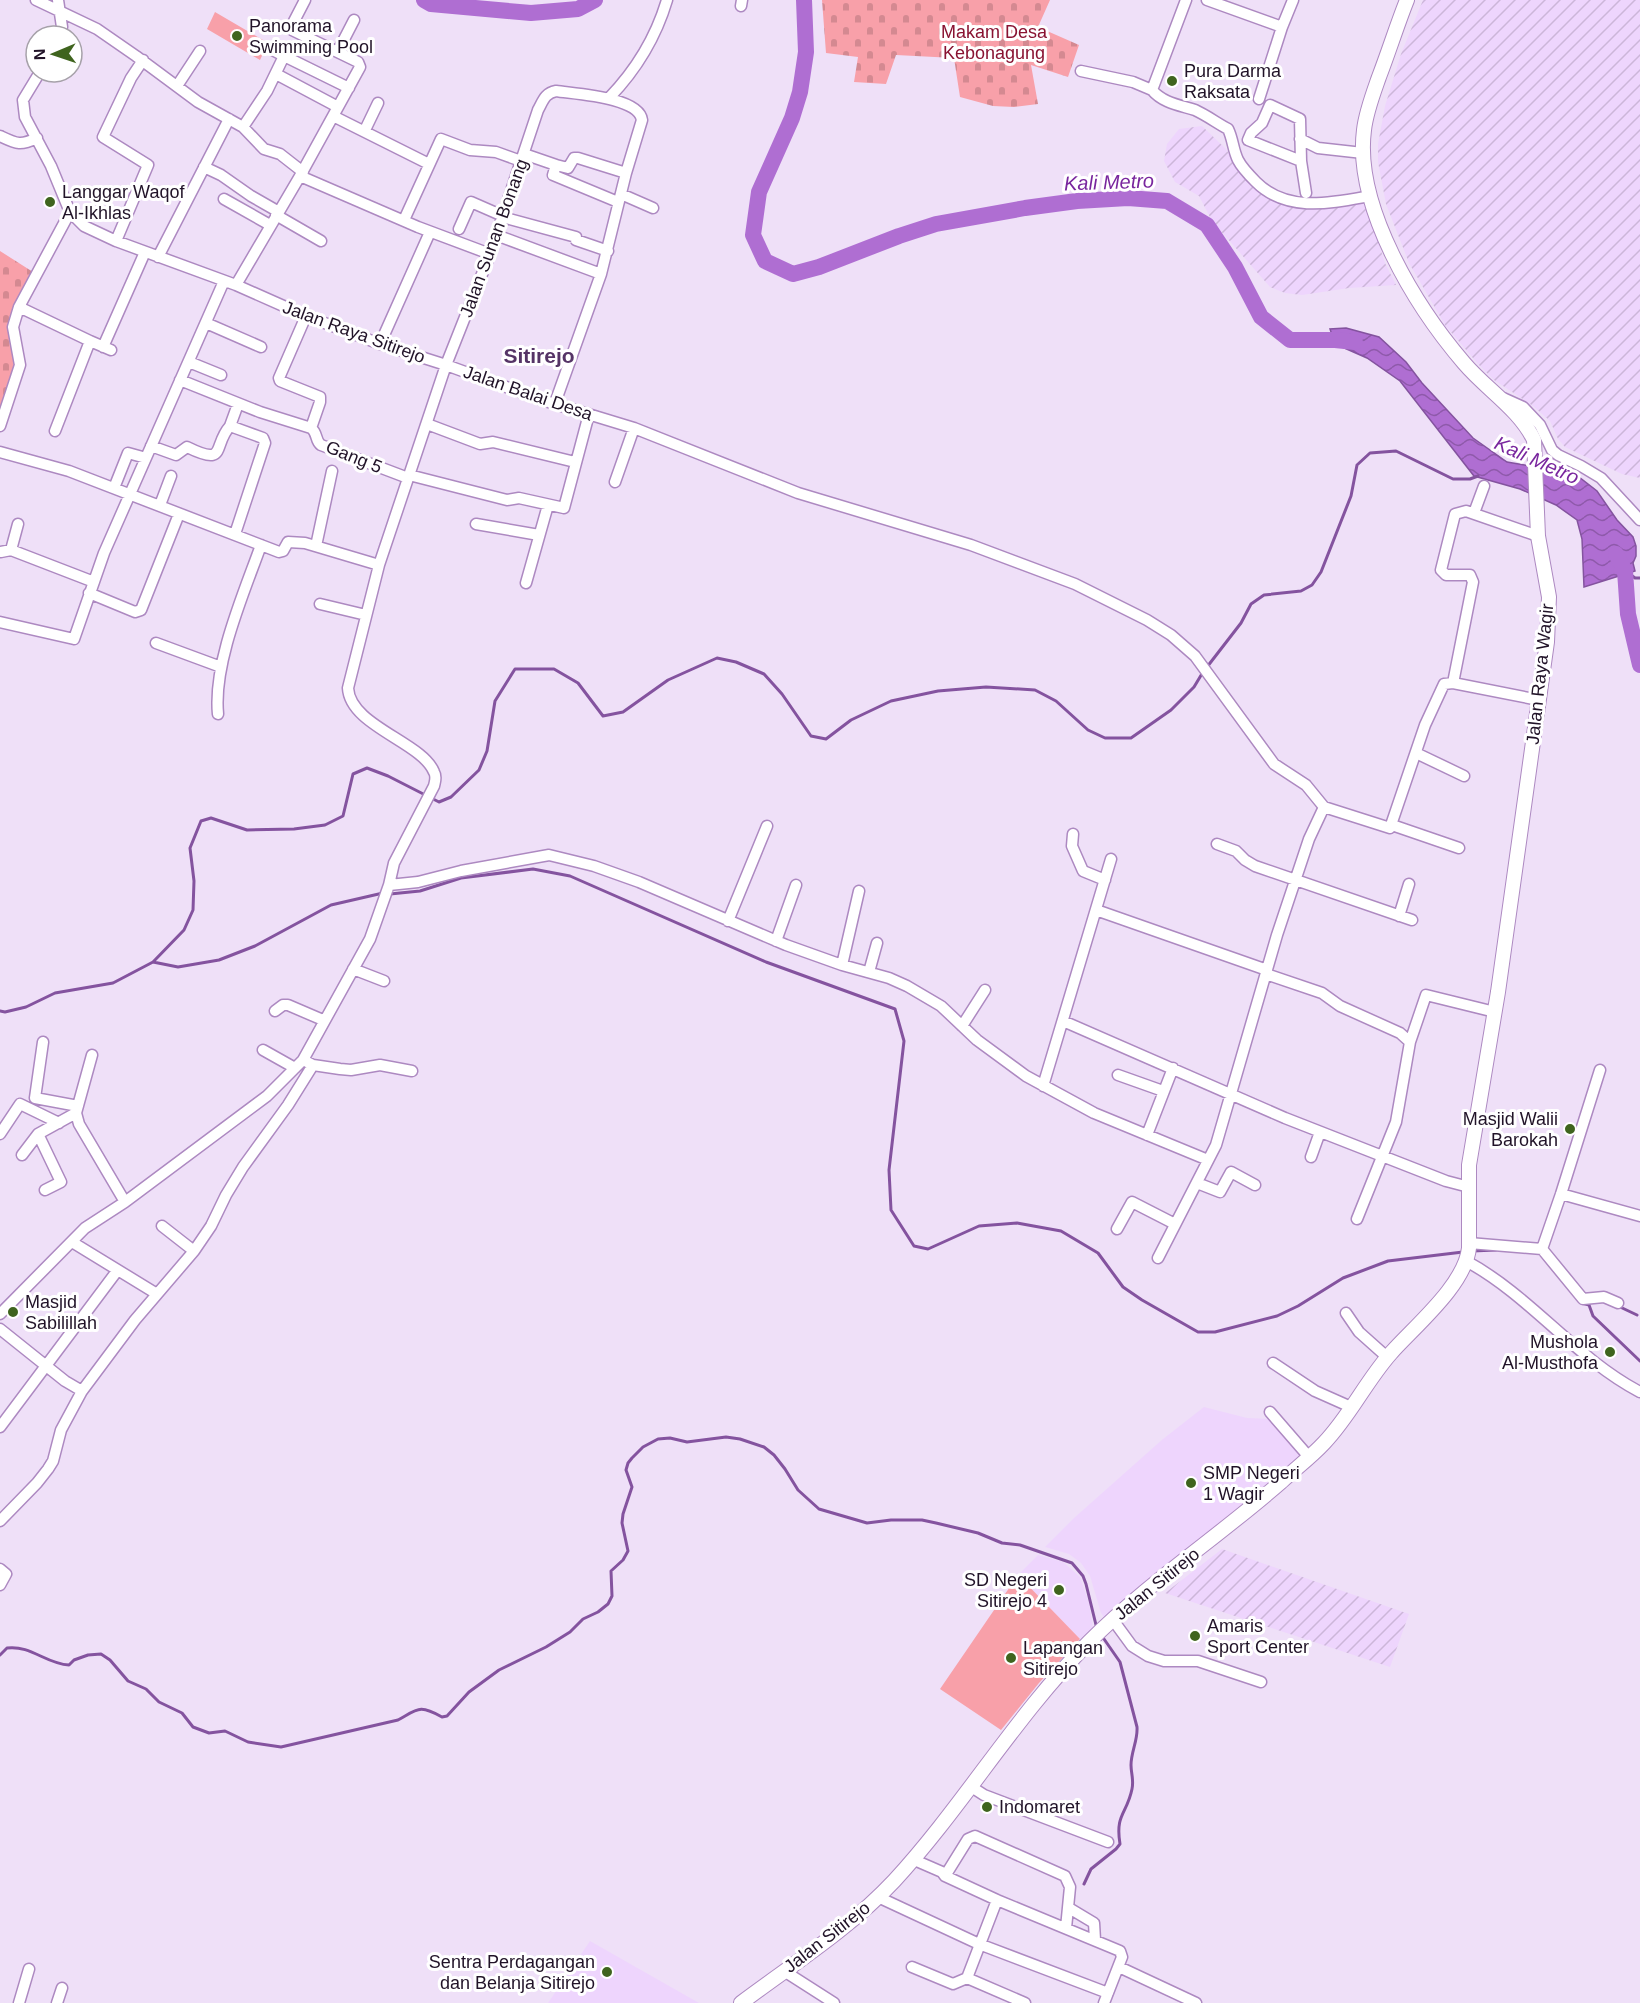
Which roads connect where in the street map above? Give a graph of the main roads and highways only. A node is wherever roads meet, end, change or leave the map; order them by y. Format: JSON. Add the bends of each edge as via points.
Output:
{"nodes":[{"id":1,"x":1407,"y":0,"type":"edge"},
{"id":2,"x":1468,"y":1252,"type":"joint"},
{"id":3,"x":741,"y":2003,"type":"edge"}],
"edges":[{"from":1,"to":2,"type":"main road","name":"Jalan Raya Wagir","via":[[1366,117],[1363,153],[1370,196],[1391,253],[1434,326],[1466,365],[1528,427],[1536,453],[1538,536],[1549,597],[1539,700],[1495,1012],[1473,1137]]},
{"from":2,"to":3,"type":"main road","name":"Jalan Sitirejo","via":[[1446,1294],[1387,1357],[1324,1443],[1113,1620],[1060,1672],[878,1897],[845,1927]]}]}
